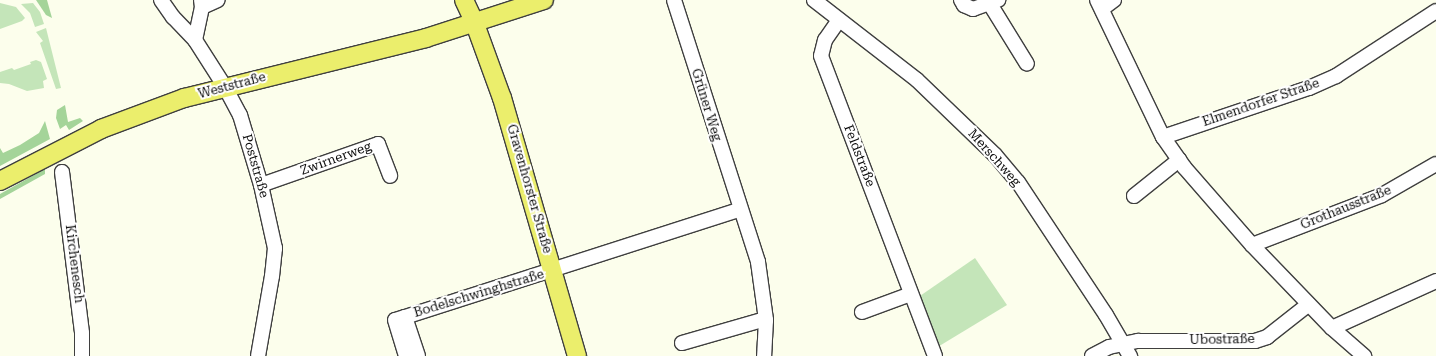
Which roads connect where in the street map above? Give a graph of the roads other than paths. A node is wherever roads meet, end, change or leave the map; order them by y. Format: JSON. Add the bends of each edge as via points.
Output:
{"nodes":[{"id":1,"x":161,"y":0,"type":"edge"},
{"id":2,"x":218,"y":0,"type":"edge"},
{"id":3,"x":464,"y":0,"type":"edge"},
{"id":4,"x":544,"y":0,"type":"edge"},
{"id":5,"x":674,"y":0,"type":"edge"},
{"id":6,"x":814,"y":0,"type":"edge"},
{"id":7,"x":961,"y":0,"type":"edge"},
{"id":8,"x":1114,"y":0,"type":"edge"},
{"id":9,"x":994,"y":2,"type":"edge"},
{"id":10,"x":202,"y":4,"type":"edge"},
{"id":11,"x":1100,"y":5,"type":"edge"},
{"id":12,"x":1436,"y":11,"type":"edge"},
{"id":13,"x":839,"y":20,"type":"junction"},
{"id":14,"x":475,"y":24,"type":"junction"},
{"id":15,"x":195,"y":40,"type":"junction"},
{"id":16,"x":1027,"y":64,"type":"dead end"},
{"id":17,"x":225,"y":87,"type":"junction"},
{"id":18,"x":1163,"y":137,"type":"junction"},
{"id":19,"x":1179,"y":160,"type":"junction"},
{"id":20,"x":1436,"y":164,"type":"edge"},
{"id":21,"x":62,"y":172,"type":"dead end"},
{"id":22,"x":390,"y":176,"type":"dead end"},
{"id":23,"x":0,"y":181,"type":"edge"},
{"id":24,"x":261,"y":185,"type":"junction"},
{"id":25,"x":1134,"y":196,"type":"dead end"},
{"id":26,"x":739,"y":210,"type":"junction"},
{"id":27,"x":1252,"y":245,"type":"junction"},
{"id":28,"x":553,"y":271,"type":"junction"},
{"id":29,"x":1436,"y":281,"type":"edge"},
{"id":30,"x":911,"y":294,"type":"junction"},
{"id":31,"x":1309,"y":304,"type":"junction"},
{"id":32,"x":862,"y":312,"type":"dead end"},
{"id":33,"x":405,"y":317,"type":"junction"},
{"id":34,"x":765,"y":319,"type":"junction"},
{"id":35,"x":1332,"y":328,"type":"junction"},
{"id":36,"x":682,"y":343,"type":"dead end"},
{"id":37,"x":1123,"y":343,"type":"junction"},
{"id":38,"x":82,"y":356,"type":"edge"},
{"id":39,"x":258,"y":356,"type":"edge"},
{"id":40,"x":406,"y":356,"type":"edge"},
{"id":41,"x":418,"y":356,"type":"edge"},
{"id":42,"x":577,"y":356,"type":"edge"},
{"id":43,"x":764,"y":356,"type":"edge"},
{"id":44,"x":935,"y":356,"type":"edge"},
{"id":45,"x":1092,"y":356,"type":"edge"},
{"id":46,"x":1130,"y":356,"type":"edge"},
{"id":47,"x":1364,"y":356,"type":"edge"}],
"edges":[{"from":1,"to":15,"type":"street","name":"Poststraße"},
{"from":2,"to":10,"type":"street"},
{"from":3,"to":14,"type":"main road","name":"Gravenhorster Straße"},
{"from":4,"to":14,"type":"main road","name":"Weststraße"},
{"from":5,"to":26,"type":"street","name":"Grüner Weg"},
{"from":6,"to":13,"type":"street","name":"Merschweg"},
{"from":7,"to":9,"type":"street","via":[[964,5],[973,9]]},
{"from":8,"to":11,"type":"street"},
{"from":9,"to":16,"type":"street"},
{"from":10,"to":15,"type":"street"},
{"from":11,"to":18,"type":"street"},
{"from":12,"to":18,"type":"street","name":"Elmendorfer Straße","via":[[1336,76],[1310,88]]},
{"from":13,"to":30,"type":"street","name":"Feldstraße","via":[[825,40],[821,56]]},
{"from":13,"to":37,"type":"street","name":"Merschweg","via":[[917,80],[995,155],[1018,182]]},
{"from":14,"to":17,"type":"main road","name":"Weststraße"},
{"from":14,"to":28,"type":"main road","name":"Gravenhorster Straße","via":[[504,102]]},
{"from":15,"to":17,"type":"street","name":"Poststraße"},
{"from":17,"to":23,"type":"main road","name":"Weststraße","via":[[177,101],[100,129]]},
{"from":17,"to":24,"type":"street","name":"Poststraße","via":[[240,115]]},
{"from":18,"to":19,"type":"street"},
{"from":19,"to":25,"type":"street"},
{"from":19,"to":27,"type":"street"},
{"from":20,"to":27,"type":"street","name":"Grothausstraße","via":[[1382,195]]},
{"from":21,"to":38,"type":"street","name":"Kirchenesch","via":[[82,333]]},
{"from":22,"to":24,"type":"street","name":"Zwirnerweg","via":[[378,144]]},
{"from":24,"to":39,"type":"street","name":"Poststraße","via":[[274,248],[272,276]]},
{"from":26,"to":28,"type":"street"},
{"from":26,"to":34,"type":"street","name":"Grüner Weg","via":[[758,262]]},
{"from":27,"to":31,"type":"street"},
{"from":28,"to":33,"type":"street","name":"Bodelschwinghstraße"},
{"from":28,"to":42,"type":"main road","name":"Gravenhorster Straße"},
{"from":29,"to":35,"type":"street"},
{"from":30,"to":32,"type":"street"},
{"from":30,"to":44,"type":"street","name":"Feldstraße"},
{"from":31,"to":35,"type":"street"},
{"from":31,"to":37,"type":"street","name":"Ubostraße","via":[[1267,337],[1255,341]]},
{"from":33,"to":40,"type":"street","name":"Bodelschwinghstraße","via":[[395,320]]},
{"from":33,"to":41,"type":"street","name":"Bodelschwinghstraße"},
{"from":34,"to":36,"type":"street"},
{"from":34,"to":43,"type":"street","name":"Grüner Weg"},
{"from":35,"to":47,"type":"street"},
{"from":37,"to":45,"type":"street","name":"Ubostraße"},
{"from":37,"to":46,"type":"street","name":"Merschweg"}]}
